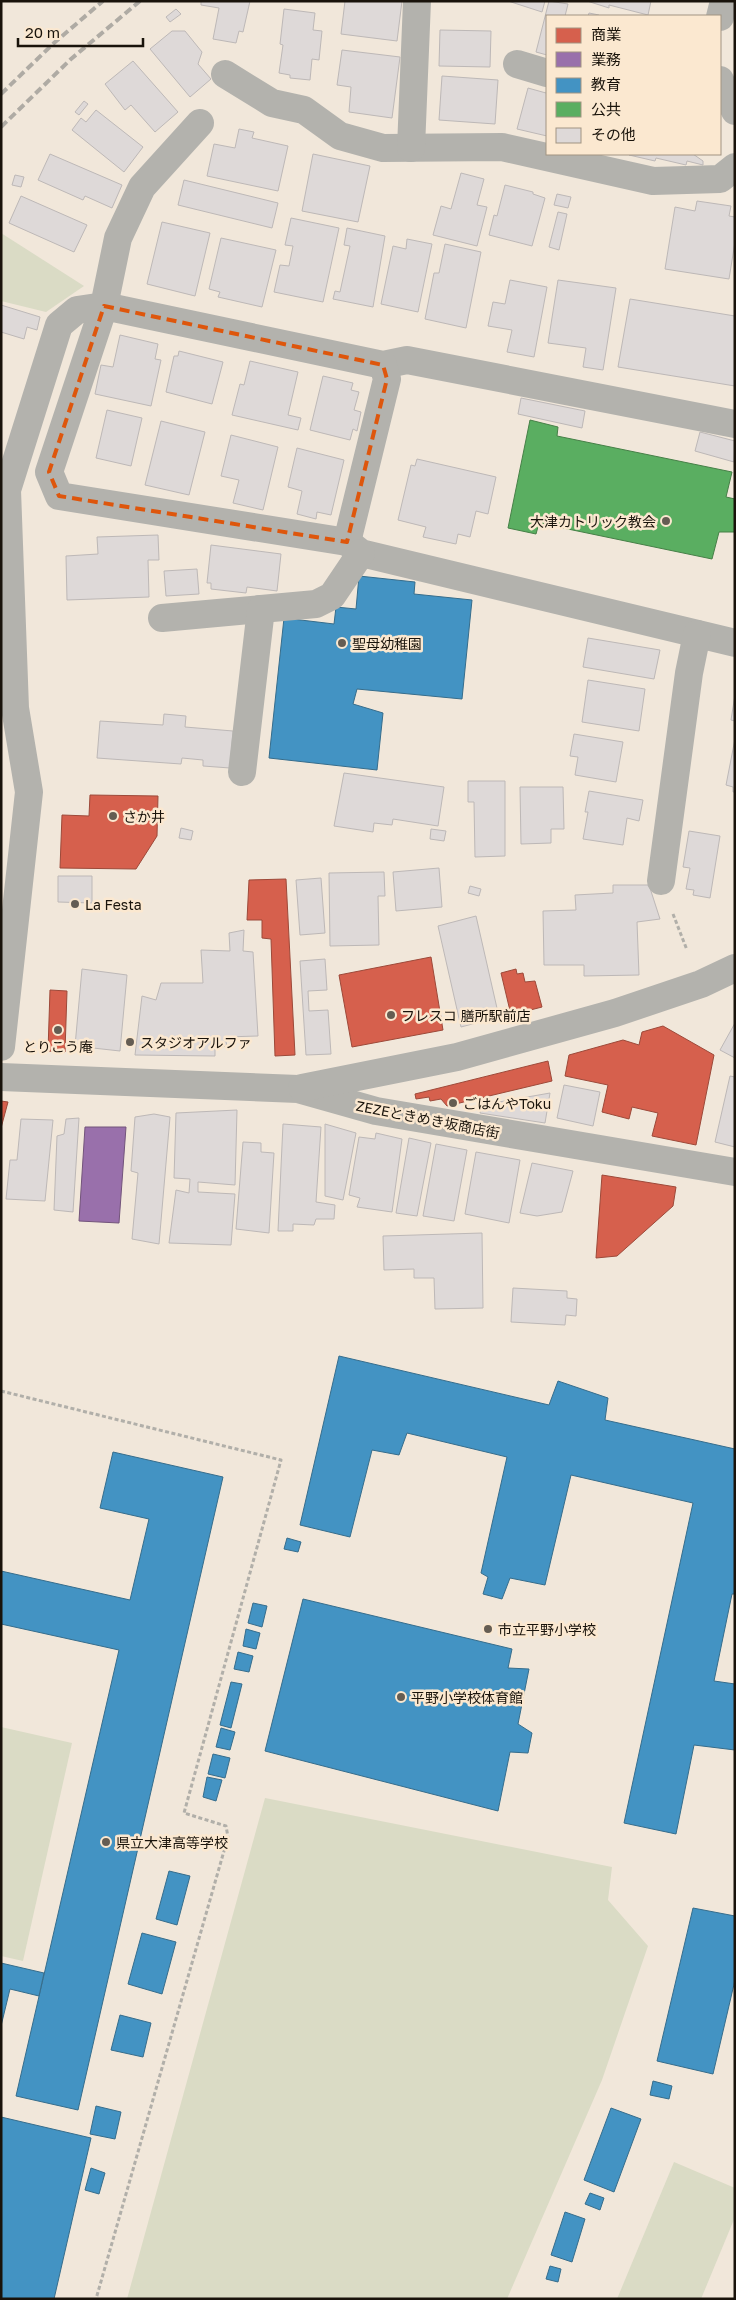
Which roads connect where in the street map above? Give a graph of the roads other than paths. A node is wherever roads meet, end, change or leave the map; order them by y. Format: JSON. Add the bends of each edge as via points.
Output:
{"nodes":[{"id":1,"x":417,"y":1,"type":"edge"},
{"id":2,"x":724,"y":1,"type":"edge"},
{"id":3,"x":720,"y":15,"type":"edge"},
{"id":4,"x":517,"y":64,"type":"dead end"},
{"id":5,"x":546,"y":73,"type":"edge"},
{"id":6,"x":225,"y":74,"type":"dead end"},
{"id":7,"x":200,"y":123,"type":"dead end"},
{"id":8,"x":412,"y":148,"type":"junction"},
{"id":9,"x":735,"y":167,"type":"edge"},
{"id":10,"x":104,"y":306,"type":"junction"},
{"id":11,"x":383,"y":365,"type":"junction"},
{"id":12,"x":735,"y":424,"type":"edge"},
{"id":13,"x":354,"y":548,"type":"junction"},
{"id":14,"x":261,"y":608,"type":"junction"},
{"id":15,"x":162,"y":618,"type":"dead end"},
{"id":16,"x":697,"y":634,"type":"junction"},
{"id":17,"x":735,"y":643,"type":"edge"},
{"id":18,"x":242,"y":772,"type":"dead end"},
{"id":19,"x":661,"y":880,"type":"dead end"},
{"id":20,"x":9,"y":915,"type":"edge"},
{"id":21,"x":735,"y":968,"type":"edge"},
{"id":22,"x":1,"y":1047,"type":"edge"},
{"id":23,"x":1,"y":1077,"type":"edge"},
{"id":24,"x":298,"y":1089,"type":"junction"},
{"id":25,"x":735,"y":1172,"type":"edge"}],
"edges":[{"from":1,"to":8,"type":"street"},
{"from":2,"to":3,"type":"street"},
{"from":4,"to":5,"type":"street"},
{"from":6,"to":8,"type":"street","via":[[272,103],[304,110],[340,136],[383,148]]},
{"from":7,"to":10,"type":"street","via":[[142,187],[118,238]]},
{"from":8,"to":9,"type":"street","via":[[502,148],[653,181],[720,179]]},
{"from":10,"to":11,"type":"street"},
{"from":10,"to":13,"type":"street","via":[[49,472],[59,496]]},
{"from":10,"to":20,"type":"street","via":[[77,310],[59,325],[7,490],[15,708],[30,792]]},
{"from":11,"to":12,"type":"street","via":[[407,360]]},
{"from":11,"to":13,"type":"street","via":[[386,379]]},
{"from":13,"to":14,"type":"street","via":[[332,596],[316,604]]},
{"from":13,"to":16,"type":"street"},
{"from":14,"to":15,"type":"street"},
{"from":14,"to":18,"type":"street"},
{"from":16,"to":17,"type":"street"},
{"from":16,"to":19,"type":"street"},
{"from":20,"to":22,"type":"street"},
{"from":21,"to":24,"type":"street","via":[[700,984],[615,1013],[457,1058]]},
{"from":23,"to":24,"type":"street","name":"ZEZEときめき坂商店街"},
{"from":24,"to":25,"type":"street","name":"ZEZEときめき坂商店街","via":[[376,1111]]}]}
